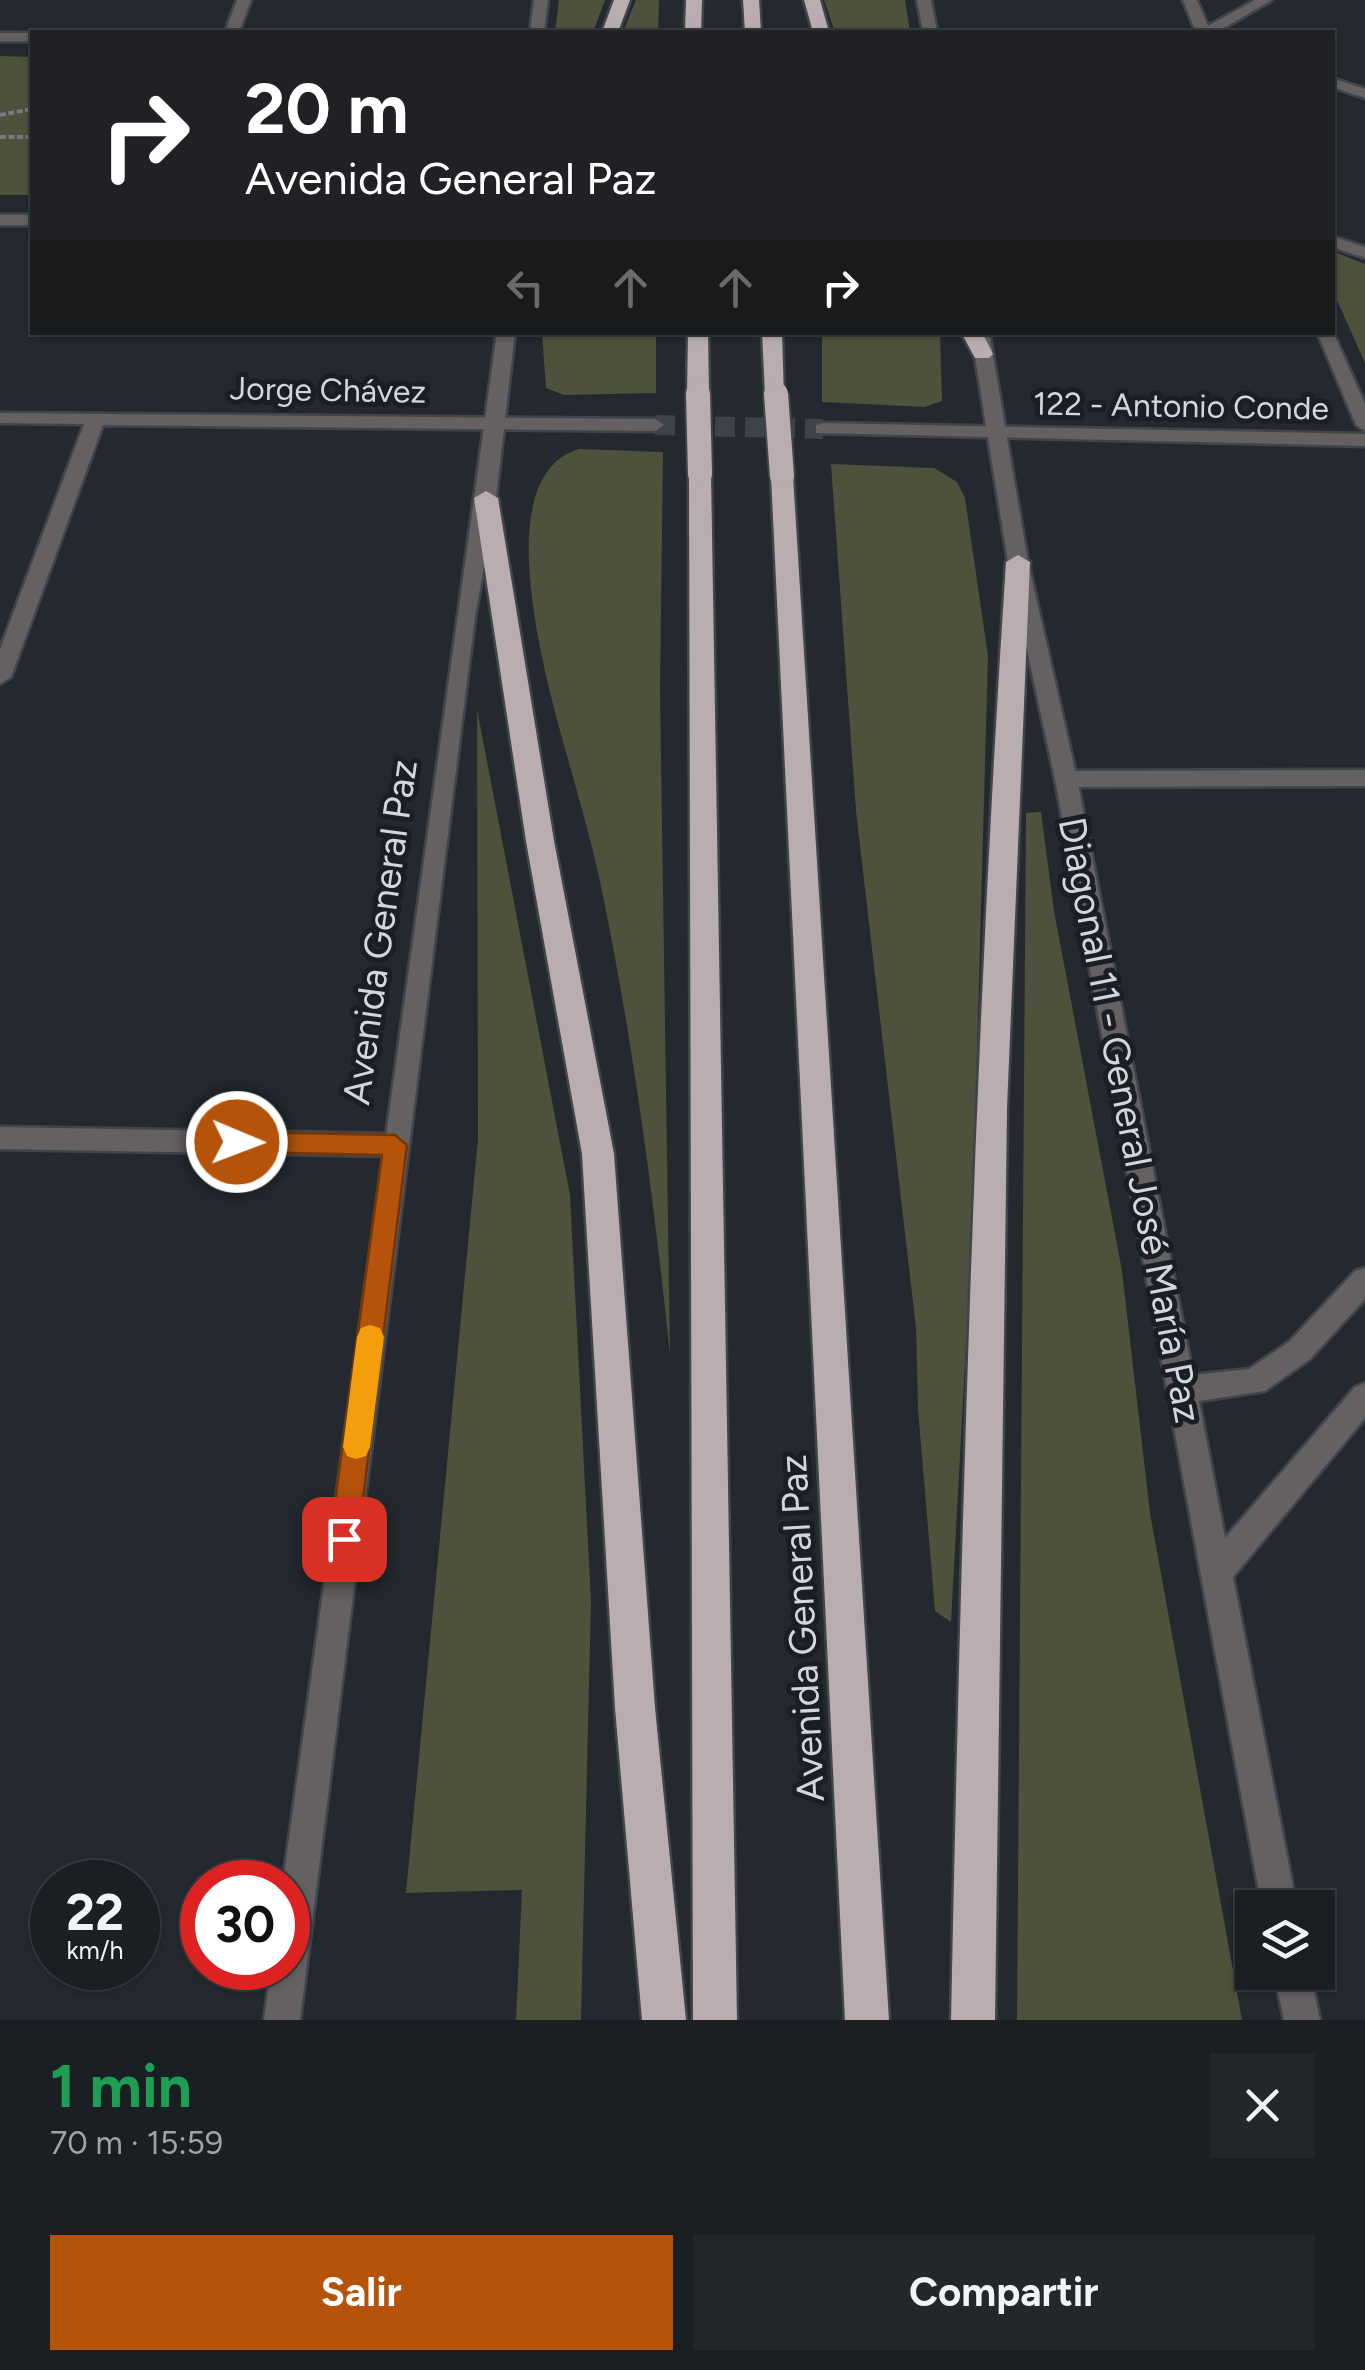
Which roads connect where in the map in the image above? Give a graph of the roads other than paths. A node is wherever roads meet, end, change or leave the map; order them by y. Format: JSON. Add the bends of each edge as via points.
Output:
{"nodes":[{"id":1,"x":244,"y":0,"type":"edge"},
{"id":2,"x":541,"y":0,"type":"edge"},
{"id":3,"x":622,"y":0,"type":"edge"},
{"id":4,"x":694,"y":0,"type":"edge"},
{"id":5,"x":751,"y":0,"type":"edge"},
{"id":6,"x":812,"y":0,"type":"edge"},
{"id":7,"x":924,"y":0,"type":"edge"},
{"id":8,"x":1190,"y":0,"type":"edge"},
{"id":9,"x":1265,"y":0,"type":"edge"},
{"id":10,"x":233,"y":30,"type":"edge"},
{"id":11,"x":537,"y":30,"type":"edge"},
{"id":12,"x":611,"y":30,"type":"edge"},
{"id":13,"x":694,"y":30,"type":"edge"},
{"id":14,"x":753,"y":30,"type":"edge"},
{"id":15,"x":820,"y":30,"type":"edge"},
{"id":16,"x":930,"y":30,"type":"edge"},
{"id":17,"x":1205,"y":30,"type":"edge"},
{"id":18,"x":1210,"y":30,"type":"edge"},
{"id":19,"x":0,"y":37,"type":"edge"},
{"id":20,"x":30,"y":37,"type":"edge"},
{"id":21,"x":1335,"y":83,"type":"edge"},
{"id":22,"x":1365,"y":94,"type":"edge"},
{"id":23,"x":0,"y":220,"type":"edge"},
{"id":24,"x":30,"y":220,"type":"edge"},
{"id":25,"x":1335,"y":241,"type":"edge"},
{"id":26,"x":1365,"y":253,"type":"edge"},
{"id":27,"x":506,"y":335,"type":"edge"},
{"id":28,"x":698,"y":335,"type":"edge"},
{"id":29,"x":772,"y":335,"type":"edge"},
{"id":30,"x":1326,"y":335,"type":"edge"},
{"id":31,"x":981,"y":343,"type":"edge"},
{"id":32,"x":0,"y":418,"type":"edge"},
{"id":33,"x":96,"y":418,"type":"junction"},
{"id":34,"x":495,"y":422,"type":"junction"},
{"id":35,"x":655,"y":426,"type":"tunnel mouth"},
{"id":36,"x":1365,"y":426,"type":"edge"},
{"id":37,"x":824,"y":429,"type":"tunnel mouth"},
{"id":38,"x":995,"y":432,"type":"junction"},
{"id":39,"x":1365,"y":440,"type":"edge"},
{"id":40,"x":486,"y":498,"type":"junction"},
{"id":41,"x":1018,"y":562,"type":"junction"},
{"id":42,"x":0,"y":676,"type":"edge"},
{"id":43,"x":1365,"y":778,"type":"edge"},
{"id":44,"x":1066,"y":779,"type":"junction"},
{"id":45,"x":0,"y":1138,"type":"edge"},
{"id":46,"x":395,"y":1145,"type":"junction"},
{"id":47,"x":1365,"y":1280,"type":"edge"},
{"id":48,"x":1182,"y":1389,"type":"junction"},
{"id":49,"x":1365,"y":1396,"type":"edge"},
{"id":50,"x":1216,"y":1572,"type":"junction"},
{"id":51,"x":1277,"y":1890,"type":"edge"},
{"id":52,"x":1296,"y":1990,"type":"edge"},
{"id":53,"x":282,"y":2020,"type":"edge"},
{"id":54,"x":664,"y":2020,"type":"edge"},
{"id":55,"x":715,"y":2020,"type":"edge"},
{"id":56,"x":867,"y":2020,"type":"edge"},
{"id":57,"x":973,"y":2020,"type":"edge"},
{"id":58,"x":1302,"y":2020,"type":"edge"}],
"edges":[{"from":1,"to":10,"type":"street"},
{"from":2,"to":11,"type":"street"},
{"from":3,"to":12,"type":"highway"},
{"from":4,"to":13,"type":"highway"},
{"from":5,"to":14,"type":"highway"},
{"from":6,"to":15,"type":"highway"},
{"from":7,"to":16,"type":"street"},
{"from":8,"to":17,"type":"street"},
{"from":9,"to":18,"type":"street"},
{"from":19,"to":20,"type":"street"},
{"from":21,"to":22,"type":"street"},
{"from":23,"to":24,"type":"street"},
{"from":25,"to":26,"type":"street"},
{"from":27,"to":34,"type":"street","name":"Avenida General Paz"},
{"from":28,"to":55,"type":"highway","bridge":true},
{"from":29,"to":56,"type":"highway","name":"Avenida General Paz","bridge":true},
{"from":30,"to":36,"type":"street"},
{"from":31,"to":38,"type":"street","name":"Diagonal 11 - General José María Paz"},
{"from":32,"to":33,"type":"street","name":"Jorge Chávez"},
{"from":33,"to":34,"type":"street","name":"Jorge Chávez"},
{"from":33,"to":42,"type":"street"},
{"from":34,"to":35,"type":"street","name":"Jorge Chávez"},
{"from":34,"to":40,"type":"street","name":"Avenida General Paz"},
{"from":37,"to":38,"type":"street"},
{"from":38,"to":39,"type":"street","name":"122 - Antonio Conde"},
{"from":38,"to":41,"type":"street","name":"Diagonal 11 - General José María Paz"},
{"from":40,"to":46,"type":"street","name":"Avenida General Paz"},
{"from":40,"to":54,"type":"highway","via":[[598,1154],[635,1708]]},
{"from":41,"to":44,"type":"street","name":"Diagonal 11 - General José María Paz"},
{"from":41,"to":57,"type":"highway","via":[[981,1479]]},
{"from":43,"to":44,"type":"street"},
{"from":44,"to":48,"type":"street","name":"Diagonal 11 - General José María Paz"},
{"from":45,"to":46,"type":"street"},
{"from":46,"to":53,"type":"street","name":"Avenida General Paz"},
{"from":47,"to":48,"type":"street","via":[[1300,1350],[1255,1382]]},
{"from":48,"to":50,"type":"street","name":"Diagonal 11 - General José María Paz"},
{"from":49,"to":50,"type":"street"},
{"from":50,"to":51,"type":"street","name":"Diagonal 11 - General José María Paz"},
{"from":52,"to":58,"type":"street"}]}
